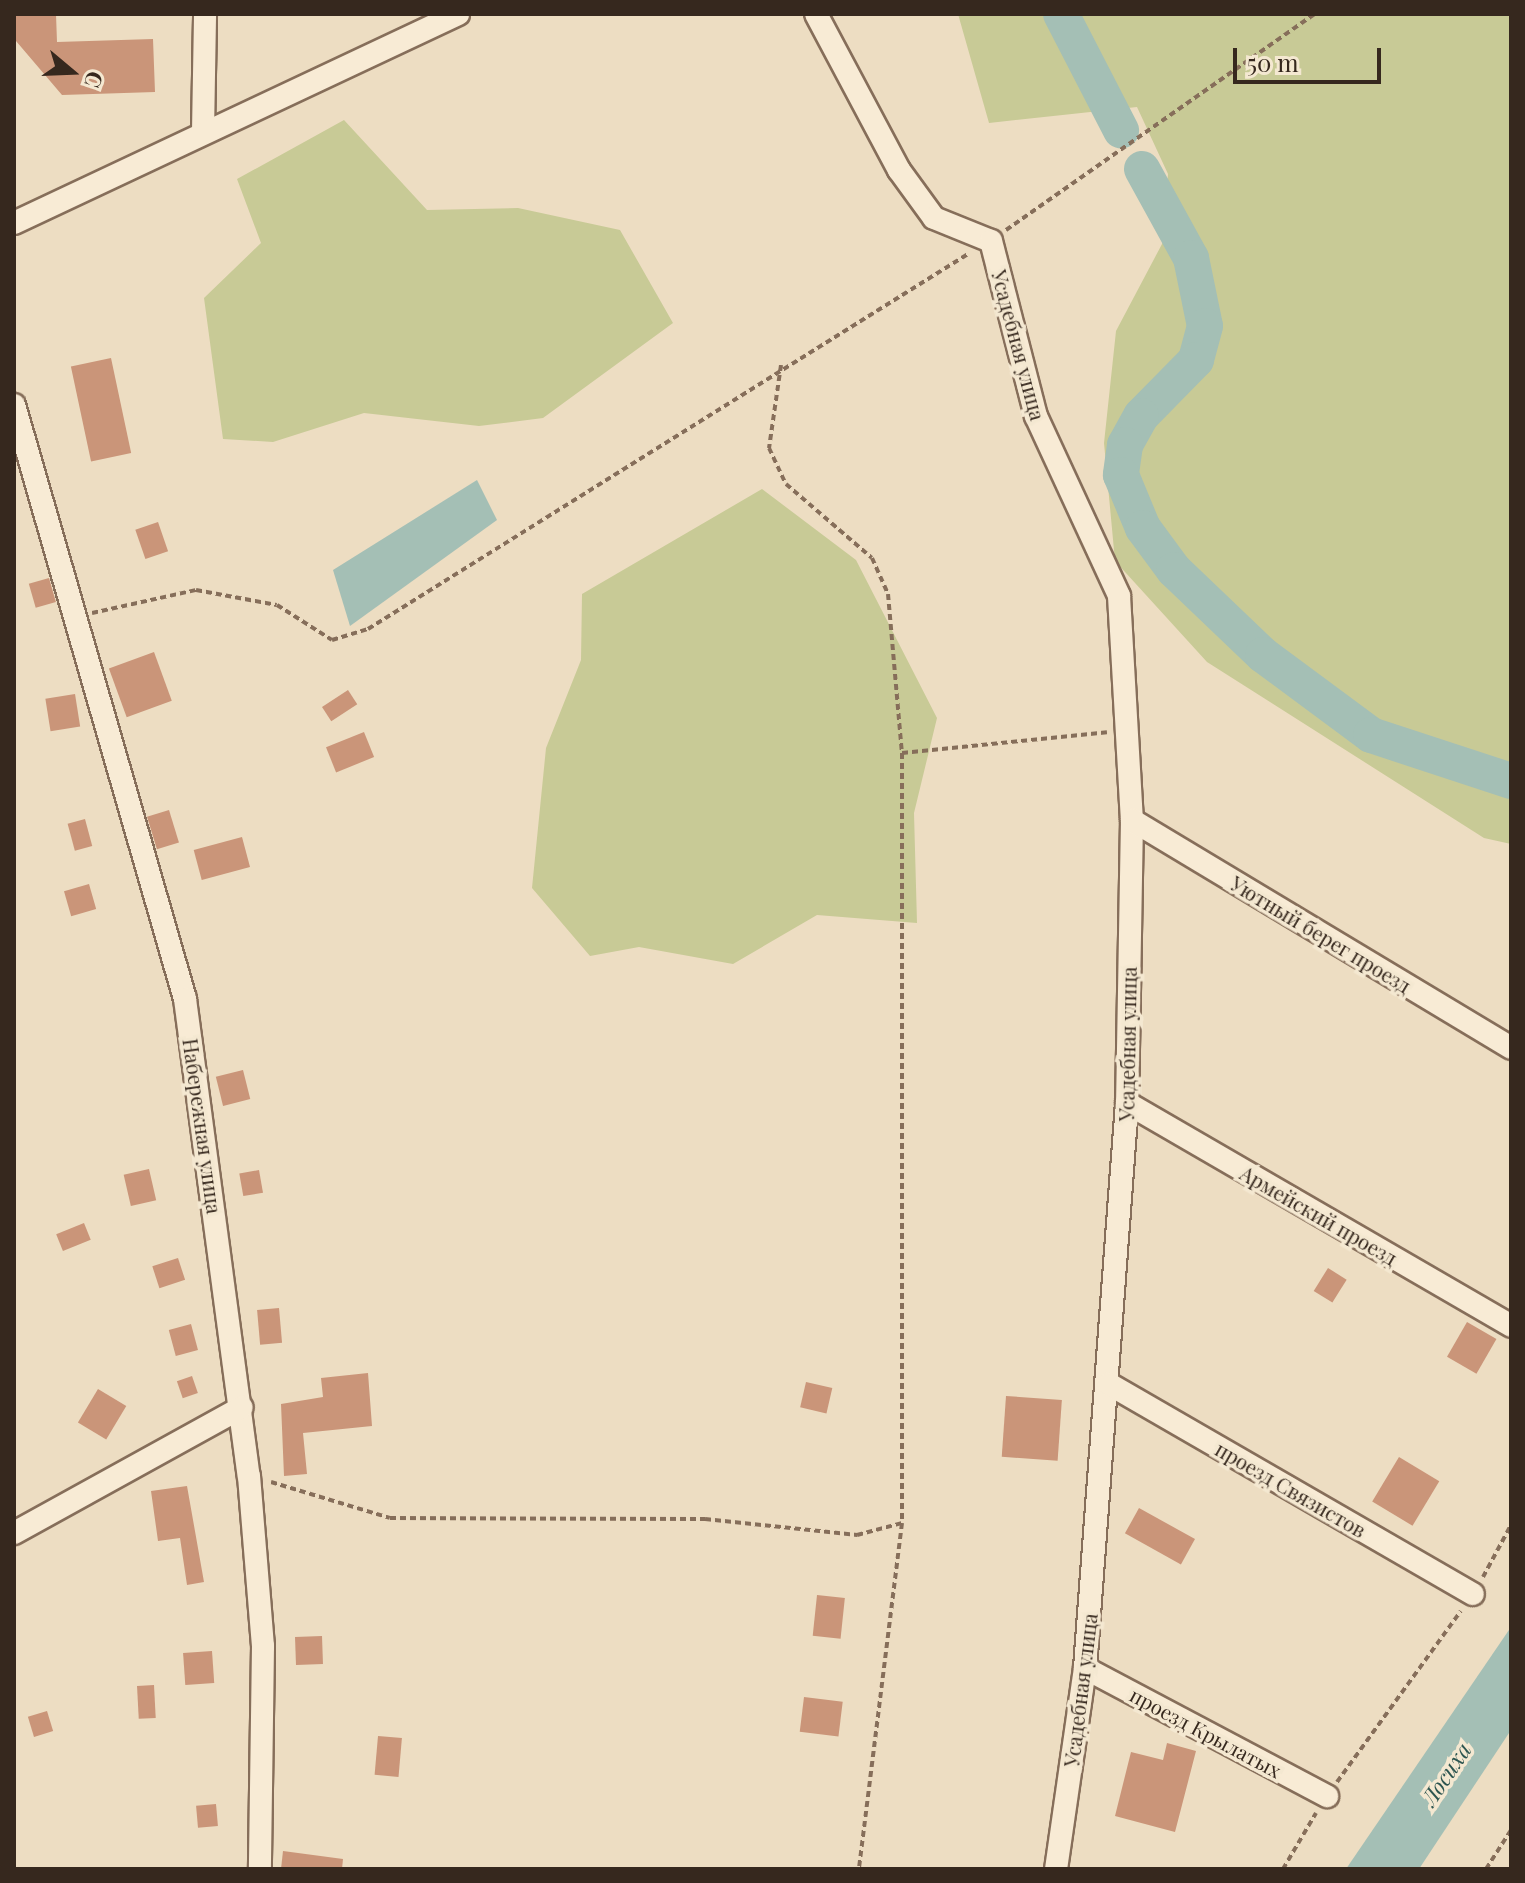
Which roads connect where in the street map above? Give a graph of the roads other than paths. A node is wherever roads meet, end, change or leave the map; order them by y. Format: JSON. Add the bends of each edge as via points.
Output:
{"nodes":[{"id":1,"x":205,"y":14,"type":"edge"},
{"id":2,"x":458,"y":14,"type":"edge"},
{"id":3,"x":816,"y":14,"type":"edge"},
{"id":4,"x":203,"y":132,"type":"junction"},
{"id":5,"x":14,"y":223,"type":"edge"},
{"id":6,"x":14,"y":405,"type":"edge"},
{"id":7,"x":1132,"y":820,"type":"junction"},
{"id":8,"x":1511,"y":1048,"type":"edge"},
{"id":9,"x":1127,"y":1103,"type":"junction"},
{"id":10,"x":1511,"y":1326,"type":"edge"},
{"id":11,"x":1109,"y":1384,"type":"junction"},
{"id":12,"x":242,"y":1407,"type":"junction"},
{"id":13,"x":14,"y":1533,"type":"edge"},
{"id":14,"x":1473,"y":1594,"type":"road end"},
{"id":15,"x":1085,"y":1668,"type":"junction"},
{"id":16,"x":1327,"y":1796,"type":"road end"},
{"id":17,"x":260,"y":1869,"type":"edge"},
{"id":18,"x":1056,"y":1869,"type":"edge"}],
"edges":[{"from":1,"to":4,"type":"street"},
{"from":2,"to":4,"type":"street"},
{"from":3,"to":7,"type":"street","name":"Усадебная улица","via":[[899,170],[934,218],[991,241],[1036,416],[1119,596]]},
{"from":4,"to":5,"type":"street"},
{"from":6,"to":12,"type":"street","name":"Набережная улица","via":[[185,999]]},
{"from":7,"to":8,"type":"street","name":"Уютный берег проезд"},
{"from":7,"to":9,"type":"street","name":"Усадебная улица"},
{"from":9,"to":10,"type":"street","name":"Армейский проезд"},
{"from":9,"to":11,"type":"street","name":"Усадебная улица"},
{"from":11,"to":14,"type":"street","name":"проезд Связистов"},
{"from":11,"to":15,"type":"street","name":"Усадебная улица"},
{"from":12,"to":13,"type":"street"},
{"from":12,"to":17,"type":"street","name":"Набережная улица","via":[[263,1646]]},
{"from":15,"to":16,"type":"street","name":"проезд Крылатых"},
{"from":15,"to":18,"type":"street","name":"Усадебная улица"}]}
